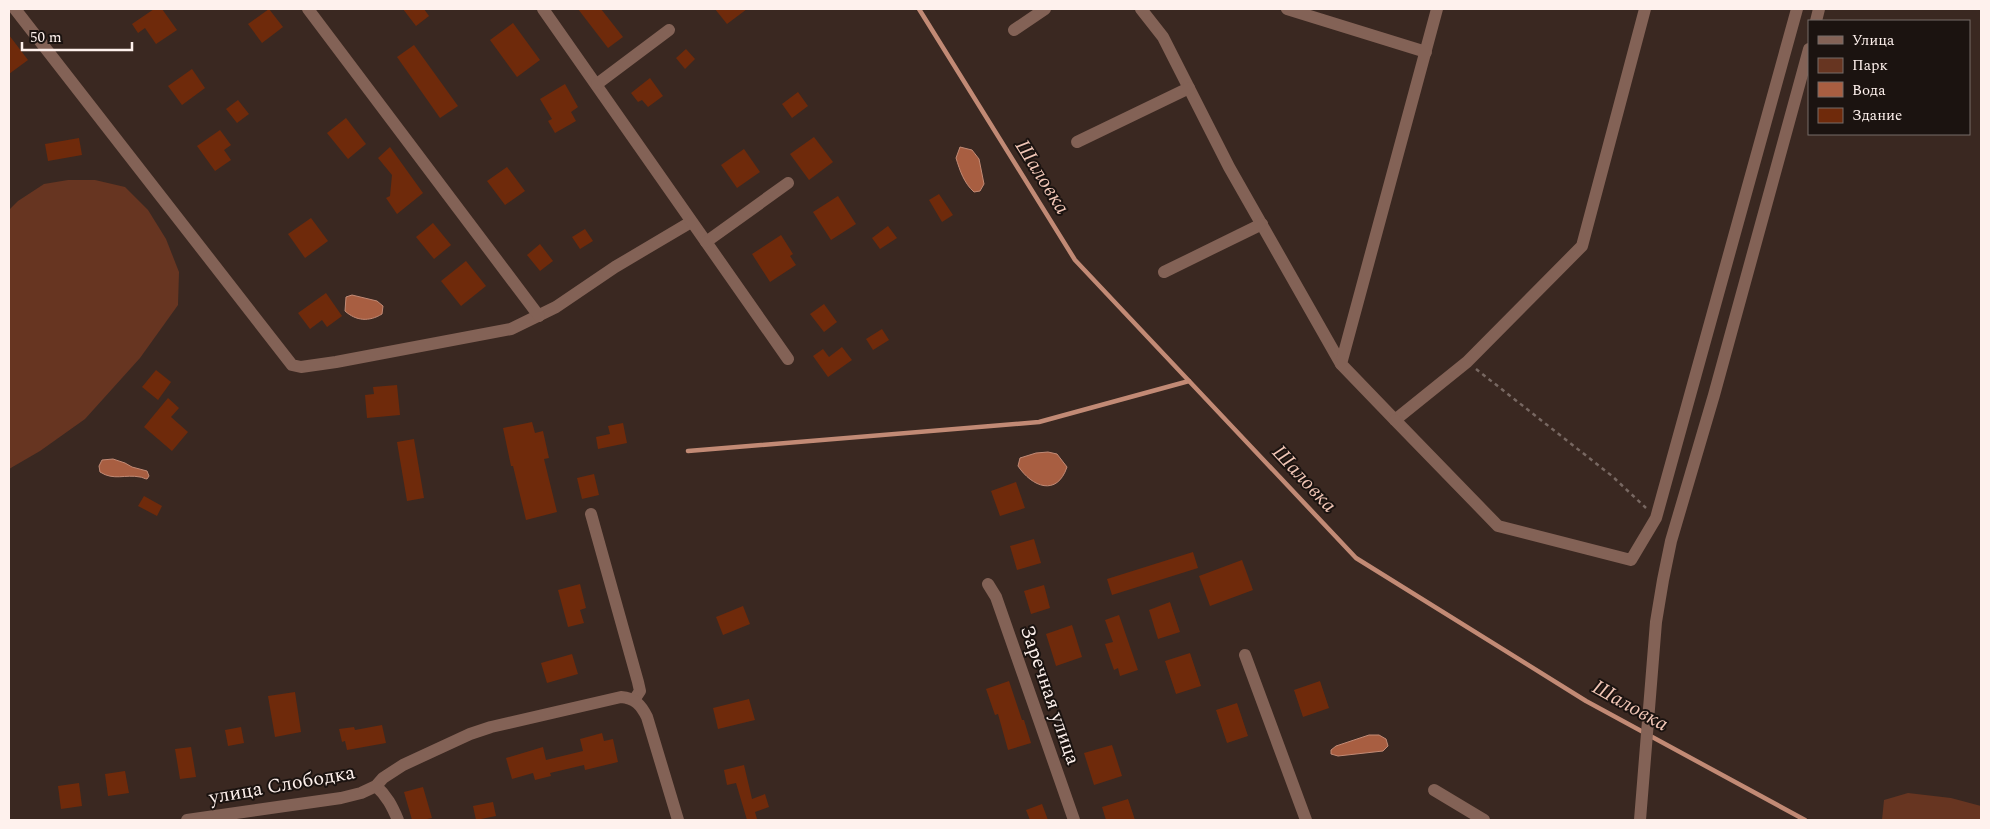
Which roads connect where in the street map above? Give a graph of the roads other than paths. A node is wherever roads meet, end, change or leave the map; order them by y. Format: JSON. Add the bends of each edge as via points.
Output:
{"nodes":[{"id":1,"x":15,"y":9,"type":"edge"},
{"id":2,"x":308,"y":9,"type":"edge"},
{"id":3,"x":543,"y":9,"type":"edge"},
{"id":4,"x":1044,"y":9,"type":"edge"},
{"id":5,"x":1141,"y":9,"type":"edge"},
{"id":6,"x":1287,"y":9,"type":"edge"},
{"id":7,"x":1437,"y":9,"type":"edge"},
{"id":8,"x":1646,"y":9,"type":"edge"},
{"id":9,"x":1796,"y":9,"type":"edge"},
{"id":10,"x":669,"y":30,"type":"dead end"},
{"id":11,"x":1014,"y":30,"type":"dead end"},
{"id":12,"x":1426,"y":52,"type":"junction"},
{"id":13,"x":1808,"y":53,"type":"edge"},
{"id":14,"x":597,"y":84,"type":"junction"},
{"id":15,"x":1189,"y":88,"type":"junction"},
{"id":16,"x":1077,"y":142,"type":"dead end"},
{"id":17,"x":788,"y":183,"type":"dead end"},
{"id":18,"x":691,"y":222,"type":"junction"},
{"id":19,"x":1262,"y":224,"type":"junction"},
{"id":20,"x":706,"y":242,"type":"junction"},
{"id":21,"x":1164,"y":272,"type":"dead end"},
{"id":22,"x":539,"y":316,"type":"junction"},
{"id":23,"x":788,"y":359,"type":"dead end"},
{"id":24,"x":1341,"y":364,"type":"junction"},
{"id":25,"x":1395,"y":420,"type":"junction"},
{"id":26,"x":591,"y":514,"type":"dead end"},
{"id":27,"x":1656,"y":518,"type":"junction"},
{"id":28,"x":1676,"y":526,"type":"junction"},
{"id":29,"x":988,"y":584,"type":"dead end"},
{"id":30,"x":1246,"y":655,"type":"dead end"},
{"id":31,"x":634,"y":700,"type":"junction"},
{"id":32,"x":376,"y":786,"type":"junction"},
{"id":33,"x":1434,"y":790,"type":"dead end"},
{"id":34,"x":187,"y":820,"type":"edge"},
{"id":35,"x":398,"y":820,"type":"edge"},
{"id":36,"x":678,"y":820,"type":"edge"},
{"id":37,"x":1074,"y":820,"type":"edge"},
{"id":38,"x":1306,"y":820,"type":"edge"},
{"id":39,"x":1484,"y":820,"type":"edge"},
{"id":40,"x":1640,"y":820,"type":"edge"}],
"edges":[{"from":1,"to":22,"type":"street","via":[[292,365],[301,367],[336,362],[510,328]]},
{"from":2,"to":22,"type":"street"},
{"from":3,"to":14,"type":"street"},
{"from":4,"to":11,"type":"street"},
{"from":5,"to":15,"type":"street","via":[[1163,37]]},
{"from":6,"to":12,"type":"street"},
{"from":7,"to":12,"type":"street"},
{"from":8,"to":25,"type":"street","via":[[1582,246],[1468,362]]},
{"from":9,"to":27,"type":"street"},
{"from":10,"to":14,"type":"street"},
{"from":12,"to":24,"type":"street"},
{"from":13,"to":28,"type":"street"},
{"from":14,"to":18,"type":"street"},
{"from":15,"to":16,"type":"street"},
{"from":15,"to":19,"type":"street"},
{"from":17,"to":20,"type":"street"},
{"from":18,"to":20,"type":"street"},
{"from":18,"to":22,"type":"street"},
{"from":19,"to":21,"type":"street"},
{"from":19,"to":24,"type":"street"},
{"from":20,"to":23,"type":"street"},
{"from":24,"to":25,"type":"street"},
{"from":25,"to":27,"type":"street","via":[[1498,526],[1631,560]]},
{"from":26,"to":31,"type":"street","via":[[640,690]]},
{"from":27,"to":28,"type":"street"},
{"from":28,"to":40,"type":"street","via":[[1660,596]]},
{"from":29,"to":37,"type":"street","name":"Заречная улица","via":[[996,597]]},
{"from":30,"to":38,"type":"street"},
{"from":31,"to":32,"type":"street","name":"улица Слободка","via":[[621,697],[491,726],[403,766]]},
{"from":31,"to":36,"type":"street","via":[[647,717]]},
{"from":32,"to":34,"type":"street","name":"улица Слободка","via":[[341,798]]},
{"from":32,"to":35,"type":"street","via":[[391,803]]},
{"from":33,"to":39,"type":"street"}]}
